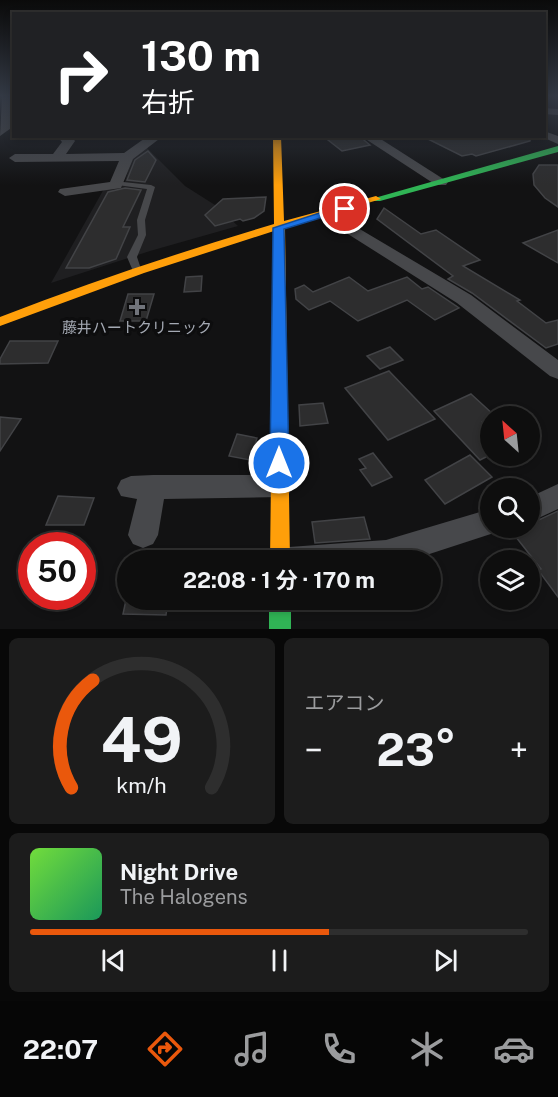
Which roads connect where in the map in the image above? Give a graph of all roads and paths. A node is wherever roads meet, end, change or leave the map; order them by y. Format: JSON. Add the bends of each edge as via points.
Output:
{"nodes":[{"id":1,"x":65,"y":138,"type":"edge"},
{"id":2,"x":154,"y":138,"type":"edge"},
{"id":3,"x":277,"y":138,"type":"edge"},
{"id":4,"x":370,"y":138,"type":"edge"},
{"id":5,"x":558,"y":149,"type":"edge"},
{"id":6,"x":57,"y":157,"type":"junction"},
{"id":7,"x":127,"y":157,"type":"junction"},
{"id":8,"x":15,"y":158,"type":"dead end"},
{"id":9,"x":441,"y":182,"type":"junction"},
{"id":10,"x":117,"y":183,"type":"junction"},
{"id":11,"x":65,"y":192,"type":"dead end"},
{"id":12,"x":326,"y":214,"type":"junction"},
{"id":13,"x":279,"y":228,"type":"junction"},
{"id":14,"x":136,"y":269,"type":"junction"},
{"id":15,"x":0,"y":322,"type":"edge"},
{"id":16,"x":558,"y":370,"type":"edge"},
{"id":17,"x":279,"y":486,"type":"junction"},
{"id":18,"x":558,"y":496,"type":"edge"},
{"id":19,"x":540,"y":505,"type":"edge"},
{"id":20,"x":480,"y":525,"type":"edge"},
{"id":21,"x":143,"y":535,"type":"dead end"},
{"id":22,"x":280,"y":550,"type":"edge"},
{"id":23,"x":399,"y":550,"type":"edge"},
{"id":24,"x":280,"y":610,"type":"edge"},
{"id":25,"x":280,"y":629,"type":"edge"}],
"edges":[{"from":1,"to":6,"type":"street","via":[[69,141]]},
{"from":2,"to":7,"type":"street"},
{"from":3,"to":13,"type":"street"},
{"from":4,"to":9,"type":"street"},
{"from":5,"to":9,"type":"street"},
{"from":6,"to":7,"type":"street"},
{"from":6,"to":8,"type":"street"},
{"from":7,"to":10,"type":"street"},
{"from":9,"to":12,"type":"street"},
{"from":10,"to":11,"type":"street"},
{"from":10,"to":14,"type":"lane","via":[[151,187],[141,220],[142,235],[132,257]]},
{"from":12,"to":13,"type":"street"},
{"from":12,"to":16,"type":"street","via":[[464,299]]},
{"from":13,"to":14,"type":"street"},
{"from":13,"to":17,"type":"street"},
{"from":14,"to":15,"type":"street","via":[[66,293]]},
{"from":17,"to":21,"type":"street","via":[[142,488]]},
{"from":17,"to":22,"type":"street"},
{"from":18,"to":19,"type":"street"},
{"from":20,"to":23,"type":"street"},
{"from":24,"to":25,"type":"street"}]}
